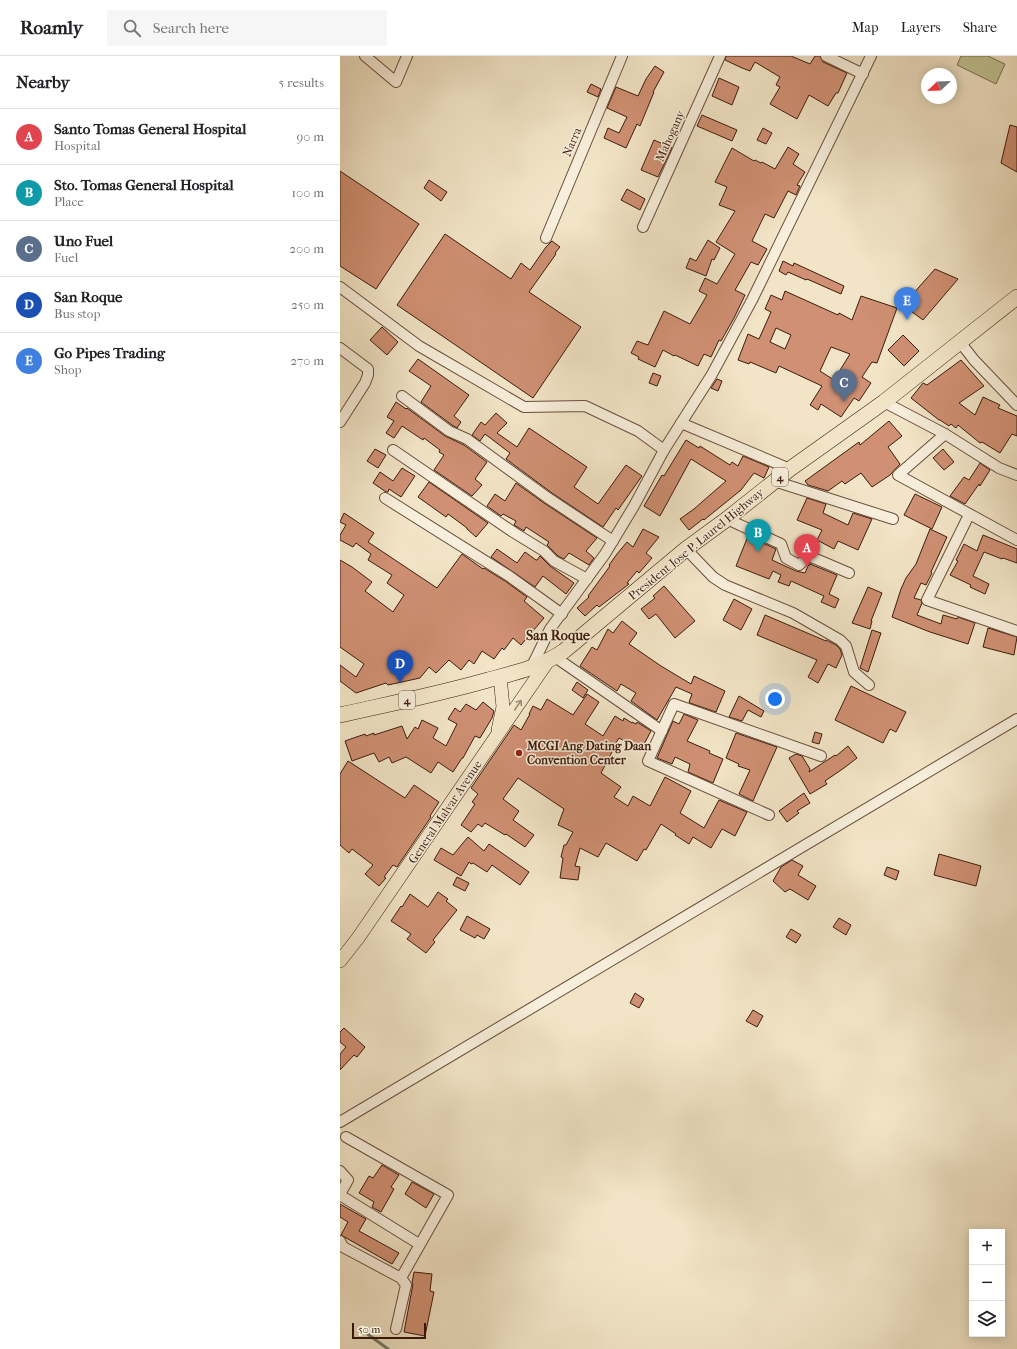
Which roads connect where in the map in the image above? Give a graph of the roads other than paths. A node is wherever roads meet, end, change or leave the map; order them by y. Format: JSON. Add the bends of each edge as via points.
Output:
{"nodes":[{"id":1,"x":406,"y":56,"type":"edge"},
{"id":2,"x":622,"y":56,"type":"edge"},
{"id":3,"x":720,"y":56,"type":"edge"},
{"id":4,"x":826,"y":56,"type":"edge"},
{"id":5,"x":871,"y":56,"type":"edge"},
{"id":6,"x":369,"y":58,"type":"edge"},
{"id":7,"x":863,"y":74,"type":"junction"},
{"id":8,"x":644,"y":226,"type":"dead end"},
{"id":9,"x":546,"y":238,"type":"dead end"},
{"id":10,"x":340,"y":287,"type":"edge"},
{"id":11,"x":1017,"y":297,"type":"edge"},
{"id":12,"x":960,"y":342,"type":"junction"},
{"id":13,"x":340,"y":348,"type":"edge"},
{"id":14,"x":402,"y":396,"type":"dead end"},
{"id":15,"x":884,"y":402,"type":"junction"},
{"id":16,"x":1017,"y":405,"type":"edge"},
{"id":17,"x":340,"y":422,"type":"edge"},
{"id":18,"x":681,"y":423,"type":"junction"},
{"id":19,"x":945,"y":434,"type":"junction"},
{"id":20,"x":392,"y":450,"type":"dead end"},
{"id":21,"x":664,"y":450,"type":"junction"},
{"id":22,"x":790,"y":469,"type":"junction"},
{"id":23,"x":1017,"y":476,"type":"edge"},
{"id":24,"x":774,"y":481,"type":"junction"},
{"id":25,"x":385,"y":498,"type":"dead end"},
{"id":26,"x":969,"y":515,"type":"junction"},
{"id":27,"x":893,"y":518,"type":"dead end"},
{"id":28,"x":727,"y":519,"type":"junction"},
{"id":29,"x":1017,"y":540,"type":"edge"},
{"id":30,"x":613,"y":541,"type":"junction"},
{"id":31,"x":686,"y":549,"type":"junction"},
{"id":32,"x":849,"y":573,"type":"dead end"},
{"id":33,"x":587,"y":580,"type":"junction"},
{"id":34,"x":562,"y":614,"type":"junction"},
{"id":35,"x":1017,"y":630,"type":"edge"},
{"id":36,"x":552,"y":659,"type":"junction"},
{"id":37,"x":531,"y":668,"type":"junction"},
{"id":38,"x":500,"y":677,"type":"junction"},
{"id":39,"x":869,"y":685,"type":"dead end"},
{"id":40,"x":340,"y":715,"type":"edge"},
{"id":41,"x":1017,"y":719,"type":"edge"},
{"id":42,"x":662,"y":731,"type":"junction"},
{"id":43,"x":496,"y":737,"type":"junction"},
{"id":44,"x":821,"y":756,"type":"dead end"},
{"id":45,"x":770,"y":815,"type":"dead end"},
{"id":46,"x":340,"y":961,"type":"edge"},
{"id":47,"x":340,"y":1122,"type":"edge"},
{"id":48,"x":346,"y":1137,"type":"dead end"},
{"id":49,"x":340,"y":1171,"type":"edge"},
{"id":50,"x":340,"y":1195,"type":"edge"},
{"id":51,"x":340,"y":1241,"type":"edge"},
{"id":52,"x":419,"y":1244,"type":"junction"},
{"id":53,"x":401,"y":1278,"type":"junction"},
{"id":54,"x":396,"y":1329,"type":"dead end"}],
"edges":[{"from":1,"to":6,"type":"street","via":[[396,82]]},
{"from":2,"to":9,"type":"street","name":"Narra"},
{"from":3,"to":8,"type":"street","name":"Mahogany"},
{"from":4,"to":7,"type":"street"},
{"from":5,"to":7,"type":"street"},
{"from":7,"to":18,"type":"street","via":[[752,300],[711,376]]},
{"from":10,"to":21,"type":"street","via":[[419,346],[524,407],[585,406],[638,431]]},
{"from":11,"to":12,"type":"highway","name":"President Jose P. Laurel Highway","number":"4"},
{"from":12,"to":15,"type":"highway","name":"President Jose P. Laurel Highway","number":"4"},
{"from":12,"to":16,"type":"street"},
{"from":13,"to":17,"type":"street","via":[[368,369],[368,375],[366,383]]},
{"from":14,"to":30,"type":"street","via":[[449,431],[467,439]]},
{"from":15,"to":19,"type":"street"},
{"from":15,"to":22,"type":"highway","name":"President Jose P. Laurel Highway","number":"4"},
{"from":18,"to":21,"type":"street"},
{"from":18,"to":22,"type":"street"},
{"from":19,"to":23,"type":"street","via":[[999,468]]},
{"from":19,"to":26,"type":"street","via":[[898,475]]},
{"from":20,"to":33,"type":"street","via":[[544,551],[554,561]]},
{"from":21,"to":30,"type":"street"},
{"from":22,"to":24,"type":"highway","name":"President Jose P. Laurel Highway","number":"4"},
{"from":24,"to":27,"type":"street"},
{"from":24,"to":28,"type":"highway","name":"President Jose P. Laurel Highway","number":"4"},
{"from":25,"to":34,"type":"street","via":[[510,576]]},
{"from":26,"to":29,"type":"street"},
{"from":26,"to":35,"type":"street","via":[[927,600]]},
{"from":28,"to":31,"type":"highway","name":"President Jose P. Laurel Highway","number":"4"},
{"from":28,"to":32,"type":"street","via":[[781,544],[786,558],[799,564],[809,556]]},
{"from":30,"to":33,"type":"street"},
{"from":31,"to":36,"type":"highway","name":"President Jose P. Laurel Highway","number":"4"},
{"from":31,"to":39,"type":"street","via":[[713,577],[725,585],[793,613],[840,640],[846,646],[854,672]]},
{"from":33,"to":34,"type":"street"},
{"from":34,"to":37,"type":"street","via":[[550,629]]},
{"from":36,"to":37,"type":"highway","name":"President Jose P. Laurel Highway","number":"4"},
{"from":36,"to":42,"type":"street"},
{"from":43,"to":36,"type":"main road","name":"General Malvar Avenue","number":"4","one_way":true},
{"from":37,"to":38,"type":"highway","name":"President Jose P. Laurel Highway","number":"4"},
{"from":38,"to":40,"type":"highway","name":"President Jose P. Laurel Highway","number":"4"},
{"from":38,"to":43,"type":"main road","via":[[503,707]]},
{"from":41,"to":47,"type":"street"},
{"from":42,"to":44,"type":"street","via":[[674,704]]},
{"from":42,"to":45,"type":"street","via":[[648,761]]},
{"from":43,"to":46,"type":"main road","name":"General Malvar Avenue","number":"4"},
{"from":48,"to":52,"type":"street","via":[[448,1195]]},
{"from":49,"to":50,"type":"street","via":[[348,1180]]},
{"from":50,"to":52,"type":"street"},
{"from":51,"to":53,"type":"street","via":[[343,1247]]},
{"from":52,"to":53,"type":"street"},
{"from":53,"to":54,"type":"street","via":[[406,1285]]}]}
